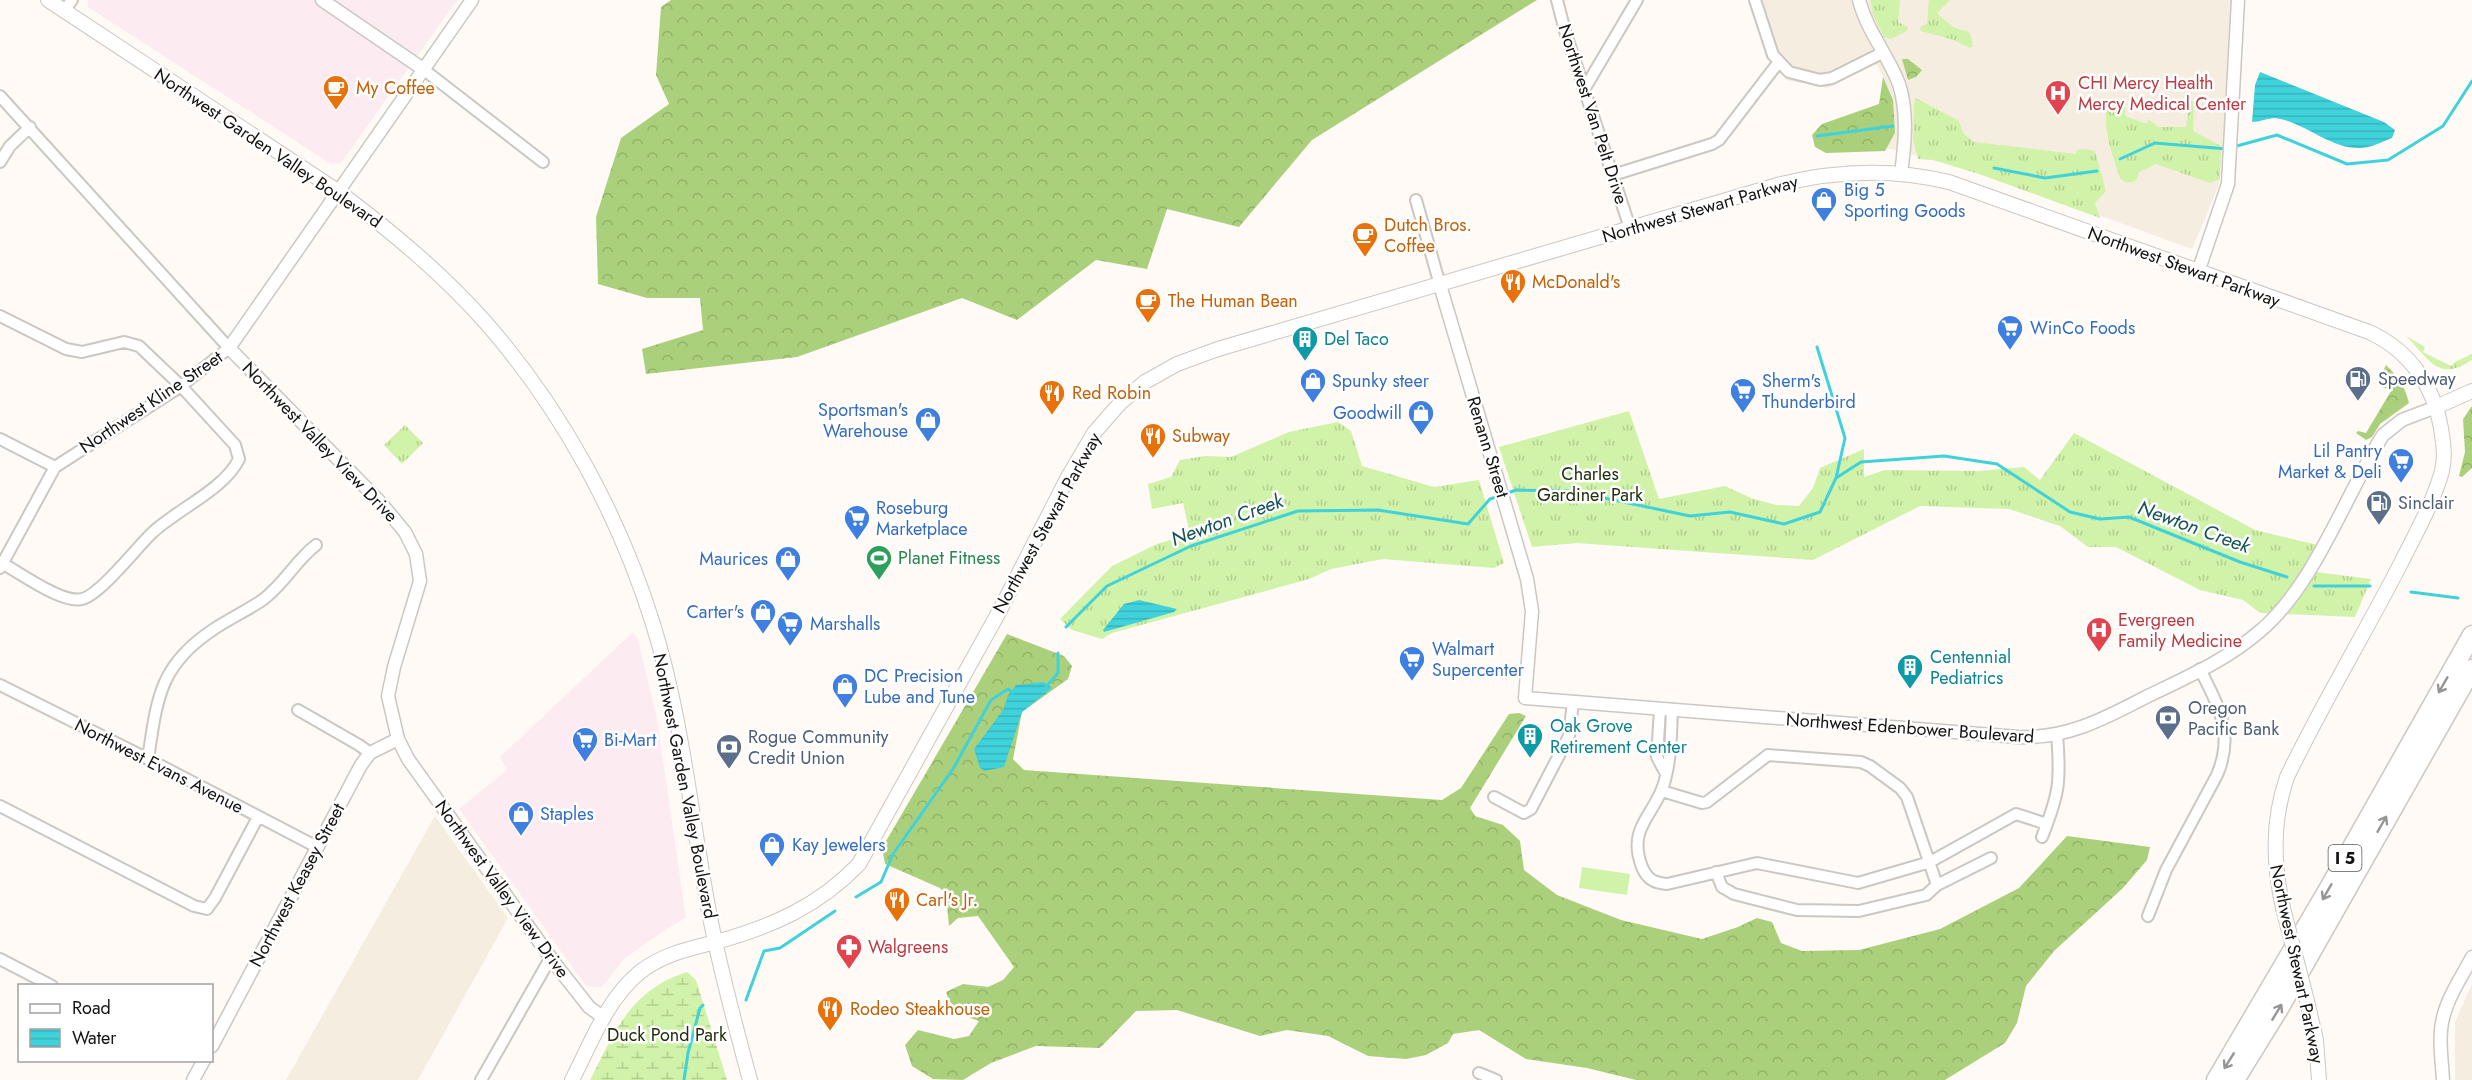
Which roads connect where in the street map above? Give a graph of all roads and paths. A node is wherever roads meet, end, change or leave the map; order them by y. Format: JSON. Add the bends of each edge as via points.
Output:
{"nodes":[{"id":1,"x":48,"y":0,"type":"edge"},
{"id":2,"x":322,"y":0,"type":"edge"},
{"id":3,"x":472,"y":0,"type":"edge"},
{"id":4,"x":1557,"y":0,"type":"edge"},
{"id":5,"x":1637,"y":0,"type":"edge"},
{"id":6,"x":1755,"y":0,"type":"edge"},
{"id":7,"x":1859,"y":0,"type":"edge"},
{"id":8,"x":2238,"y":0,"type":"edge"},
{"id":9,"x":68,"y":5,"type":"edge"},
{"id":10,"x":1882,"y":53,"type":"junction"},
{"id":11,"x":1778,"y":63,"type":"junction"},
{"id":12,"x":423,"y":69,"type":"junction"},
{"id":13,"x":1586,"y":88,"type":"junction"},
{"id":14,"x":0,"y":96,"type":"edge"},
{"id":15,"x":30,"y":127,"type":"junction"},
{"id":16,"x":0,"y":162,"type":"edge"},
{"id":17,"x":543,"y":162,"type":"dead end"},
{"id":18,"x":1901,"y":173,"type":"junction"},
{"id":19,"x":1613,"y":175,"type":"junction"},
{"id":20,"x":339,"y":192,"type":"junction"},
{"id":21,"x":1416,"y":200,"type":"dead end"},
{"id":22,"x":1630,"y":228,"type":"junction"},
{"id":23,"x":2198,"y":272,"type":"junction"},
{"id":24,"x":1440,"y":285,"type":"junction"},
{"id":25,"x":0,"y":316,"type":"edge"},
{"id":26,"x":230,"y":348,"type":"junction"},
{"id":27,"x":181,"y":386,"type":"junction"},
{"id":28,"x":2472,"y":391,"type":"edge"},
{"id":29,"x":2436,"y":407,"type":"junction"},
{"id":30,"x":0,"y":439,"type":"edge"},
{"id":31,"x":55,"y":467,"type":"junction"},
{"id":32,"x":316,"y":545,"type":"dead end"},
{"id":33,"x":1,"y":564,"type":"edge"},
{"id":34,"x":2472,"y":635,"type":"edge"},
{"id":35,"x":2200,"y":669,"type":"junction"},
{"id":36,"x":2472,"y":669,"type":"edge"},
{"id":37,"x":0,"y":685,"type":"edge"},
{"id":38,"x":1526,"y":698,"type":"joint"},
{"id":39,"x":1573,"y":702,"type":"junction"},
{"id":40,"x":1666,"y":710,"type":"junction"},
{"id":41,"x":298,"y":711,"type":"dead end"},
{"id":42,"x":2057,"y":735,"type":"junction"},
{"id":43,"x":398,"y":739,"type":"junction"},
{"id":44,"x":370,"y":753,"type":"junction"},
{"id":45,"x":148,"y":759,"type":"junction"},
{"id":46,"x":1662,"y":791,"type":"junction"},
{"id":47,"x":1494,"y":797,"type":"dead end"},
{"id":48,"x":0,"y":806,"type":"edge"},
{"id":49,"x":258,"y":817,"type":"junction"},
{"id":50,"x":2047,"y":824,"type":"junction"},
{"id":51,"x":2042,"y":837,"type":"dead end"},
{"id":52,"x":317,"y":847,"type":"junction"},
{"id":53,"x":1991,"y":858,"type":"dead end"},
{"id":54,"x":1930,"y":862,"type":"junction"},
{"id":55,"x":1716,"y":873,"type":"junction"},
{"id":56,"x":1937,"y":885,"type":"junction"},
{"id":57,"x":2148,"y":916,"type":"dead end"},
{"id":58,"x":716,"y":942,"type":"junction"},
{"id":59,"x":551,"y":957,"type":"junction"},
{"id":60,"x":2472,"y":957,"type":"edge"},
{"id":61,"x":0,"y":959,"type":"edge"},
{"id":62,"x":48,"y":984,"type":"edge"},
{"id":63,"x":604,"y":1018,"type":"junction"},
{"id":64,"x":213,"y":1044,"type":"edge"},
{"id":65,"x":201,"y":1062,"type":"edge"},
{"id":66,"x":1479,"y":1073,"type":"dead end"},
{"id":67,"x":193,"y":1080,"type":"edge"},
{"id":68,"x":481,"y":1080,"type":"edge"},
{"id":69,"x":572,"y":1080,"type":"edge"},
{"id":70,"x":750,"y":1080,"type":"edge"},
{"id":71,"x":1496,"y":1080,"type":"edge"},
{"id":72,"x":2216,"y":1080,"type":"edge"},
{"id":73,"x":2235,"y":1080,"type":"edge"},
{"id":74,"x":2319,"y":1080,"type":"edge"},
{"id":75,"x":2443,"y":1080,"type":"edge"}],
"edges":[{"from":1,"to":9,"type":"main road","name":"Northwest Garden Valley Boulevard"},
{"from":2,"to":12,"type":"street"},
{"from":3,"to":12,"type":"street","name":"Northwest Kline Street"},
{"from":4,"to":13,"type":"street","name":"Northwest Van Pelt Drive"},
{"from":5,"to":13,"type":"street"},
{"from":6,"to":11,"type":"street"},
{"from":7,"to":10,"type":"street"},
{"from":8,"to":23,"type":"street","via":[[2230,177]]},
{"from":9,"to":20,"type":"main road","name":"Northwest Garden Valley Boulevard"},
{"from":10,"to":11,"type":"street","via":[[1845,74],[1820,80],[1789,72]]},
{"from":10,"to":18,"type":"street","via":[[1902,95]]},
{"from":11,"to":19,"type":"street","via":[[1719,140]]},
{"from":12,"to":17,"type":"street"},
{"from":12,"to":20,"type":"street","name":"Northwest Kline Street"},
{"from":13,"to":19,"type":"street","name":"Northwest Van Pelt Drive"},
{"from":14,"to":15,"type":"street","name":"Northwest Valley View Drive"},
{"from":15,"to":16,"type":"street"},
{"from":15,"to":26,"type":"street","name":"Northwest Valley View Drive"},
{"from":18,"to":22,"type":"main road","name":"Northwest Stewart Parkway","via":[[1852,172],[1805,178]]},
{"from":18,"to":23,"type":"main road","name":"Northwest Stewart Parkway","via":[[1949,182]]},
{"from":19,"to":22,"type":"street","name":"Northwest Van Pelt Drive"},
{"from":20,"to":26,"type":"street","name":"Northwest Kline Street"},
{"from":20,"to":58,"type":"main road","name":"Northwest Garden Valley Boulevard","via":[[414,252],[486,323],[542,394],[586,468],[624,546],[653,626],[676,722]]},
{"from":21,"to":24,"type":"street","name":"Renann Street"},
{"from":22,"to":24,"type":"main road","name":"Northwest Stewart Parkway"},
{"from":23,"to":29,"type":"main road","name":"Northwest Stewart Parkway","via":[[2381,338],[2413,364],[2430,389]]},
{"from":24,"to":38,"type":"street","name":"Renann Street","via":[[1527,579],[1532,611]]},
{"from":24,"to":58,"type":"main road","name":"Northwest Stewart Parkway","via":[[1190,359],[1161,371],[1132,392],[1094,433],[1082,453],[858,864],[832,890],[802,910]]},
{"from":25,"to":27,"type":"street","via":[[66,350],[82,352],[132,342]]},
{"from":26,"to":27,"type":"street","name":"Northwest Kline Street"},
{"from":26,"to":43,"type":"street","name":"Northwest Valley View Drive","via":[[380,502],[405,532],[416,554],[420,581],[388,696]]},
{"from":27,"to":31,"type":"street","name":"Northwest Kline Street"},
{"from":27,"to":33,"type":"street","via":[[235,445],[239,459],[233,469],[154,531],[92,595],[83,599],[67,599]]},
{"from":28,"to":29,"type":"main road","name":"Northwest Edenbower Boulevard"},
{"from":29,"to":35,"type":"street","name":"Northwest Edenbower Boulevard","via":[[2402,420],[2383,435],[2292,597],[2260,632]]},
{"from":29,"to":74,"type":"main road","name":"Northwest Stewart Parkway","bridge":true,"via":[[2444,449],[2442,470],[2429,505],[2304,743],[2282,793],[2275,842],[2277,879],[2316,1040]]},
{"from":30,"to":31,"type":"street"},
{"from":31,"to":33,"type":"street","name":"Northwest Kline Street"},
{"from":32,"to":45,"type":"street","via":[[262,601],[212,630],[176,660],[162,688]]},
{"from":34,"to":72,"type":"highway","number":"I 5","one_way":true},
{"from":35,"to":42,"type":"street","name":"Northwest Edenbower Boulevard","via":[[2097,722]]},
{"from":35,"to":57,"type":"street","via":[[2224,725],[2222,758],[2217,775],[2166,870]]},
{"from":73,"to":36,"type":"highway","number":"I 5","one_way":true},
{"from":37,"to":45,"type":"street","name":"Northwest Evans Avenue"},
{"from":38,"to":39,"type":"street","name":"Northwest Edenbower Boulevard"},
{"from":39,"to":40,"type":"street","name":"Northwest Edenbower Boulevard"},
{"from":39,"to":47,"type":"street","via":[[1569,736],[1531,809],[1524,813]]},
{"from":40,"to":42,"type":"street","name":"Northwest Edenbower Boulevard","via":[[2015,737]]},
{"from":40,"to":46,"type":"street","via":[[1657,757],[1666,774]]},
{"from":41,"to":44,"type":"street"},
{"from":42,"to":50,"type":"street","via":[[2060,777]]},
{"from":43,"to":44,"type":"street"},
{"from":43,"to":59,"type":"street","name":"Northwest Valley View Drive","via":[[408,759]]},
{"from":44,"to":52,"type":"street","name":"Northwest Keasey Street"},
{"from":45,"to":49,"type":"street","name":"Northwest Evans Avenue"},
{"from":46,"to":54,"type":"street","via":[[1707,802],[1768,755],[1861,762],[1904,792]]},
{"from":46,"to":55,"type":"street","via":[[1638,832],[1640,861],[1646,873],[1653,881],[1667,884]]},
{"from":48,"to":49,"type":"street","via":[[194,906],[207,909]]},
{"from":49,"to":52,"type":"street","name":"Northwest Evans Avenue"},
{"from":50,"to":51,"type":"street"},
{"from":50,"to":54,"type":"street","via":[[2016,814]]},
{"from":52,"to":64,"type":"street","name":"Northwest Keasey Street"},
{"from":53,"to":56,"type":"street"},
{"from":54,"to":55,"type":"street","via":[[1858,883],[1763,863]]},
{"from":54,"to":56,"type":"street"},
{"from":55,"to":56,"type":"street","via":[[1722,887],[1734,894],[1797,910],[1858,911],[1926,895]]},
{"from":58,"to":63,"type":"main road","name":"Northwest Stewart Parkway","via":[[673,953],[640,972]]},
{"from":58,"to":70,"type":"main road","name":"Northwest Garden Valley Boulevard"},
{"from":59,"to":63,"type":"street","name":"Northwest Valley View Drive","via":[[589,1007]]},
{"from":59,"to":68,"type":"street"},
{"from":60,"to":75,"type":"street","via":[[2443,1019]]},
{"from":61,"to":62,"type":"street"},
{"from":63,"to":69,"type":"main road","name":"Northwest Stewart Parkway"},
{"from":65,"to":67,"type":"street"},
{"from":66,"to":71,"type":"street"}]}
